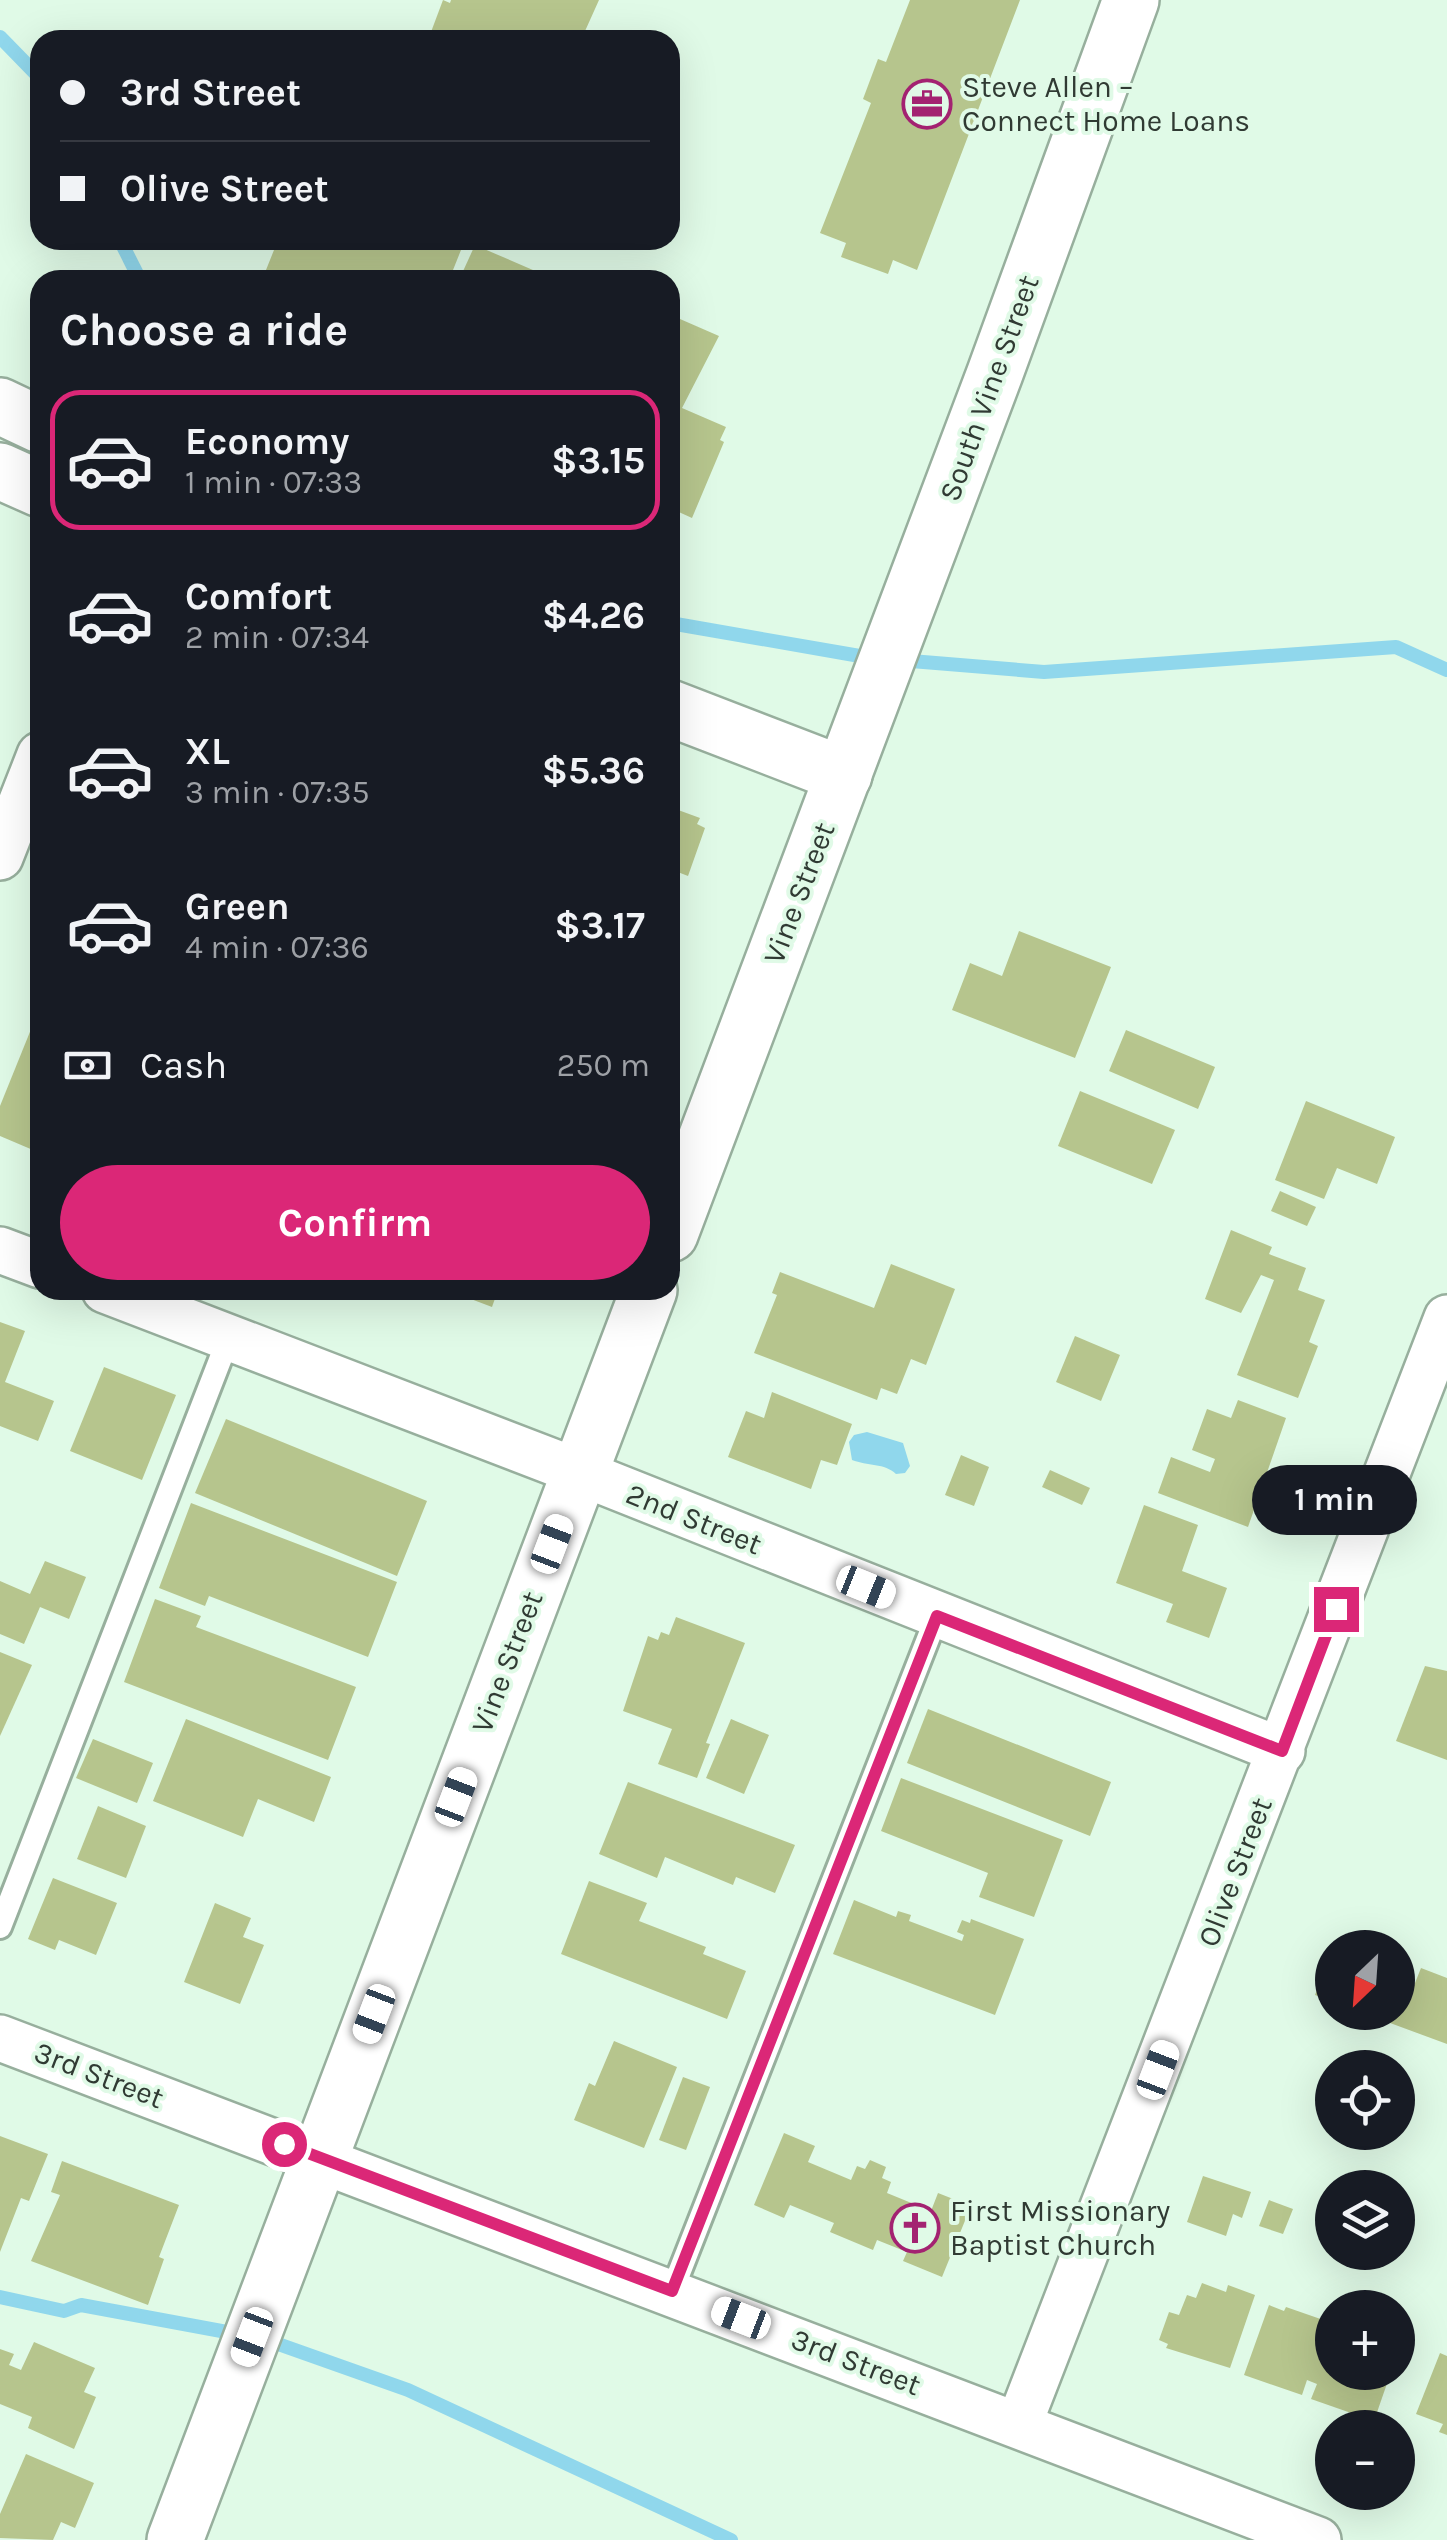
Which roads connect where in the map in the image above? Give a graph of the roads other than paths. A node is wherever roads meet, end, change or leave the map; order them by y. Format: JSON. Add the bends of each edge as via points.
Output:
{"nodes":[{"id":1,"x":1131,"y":0,"type":"edge"},
{"id":2,"x":0,"y":406,"type":"edge"},
{"id":3,"x":30,"y":420,"type":"edge"},
{"id":4,"x":0,"y":471,"type":"edge"},
{"id":5,"x":30,"y":484,"type":"edge"},
{"id":6,"x":680,"y":712,"type":"edge"},
{"id":7,"x":844,"y":776,"type":"junction"},
{"id":8,"x":30,"y":780,"type":"edge"},
{"id":9,"x":0,"y":856,"type":"edge"},
{"id":10,"x":680,"y":1208,"type":"edge"},
{"id":11,"x":0,"y":1250,"type":"edge"},
{"id":12,"x":30,"y":1261,"type":"edge"},
{"id":13,"x":131,"y":1300,"type":"edge"},
{"id":14,"x":645,"y":1300,"type":"edge"},
{"id":15,"x":1446,"y":1322,"type":"edge"},
{"id":16,"x":229,"y":1338,"type":"junction"},
{"id":17,"x":579,"y":1472,"type":"junction"},
{"id":18,"x":937,"y":1616,"type":"junction"},
{"id":19,"x":1282,"y":1751,"type":"junction"},
{"id":20,"x":0,"y":1927,"type":"edge"},
{"id":21,"x":0,"y":2038,"type":"edge"},
{"id":22,"x":320,"y":2158,"type":"junction"},
{"id":23,"x":672,"y":2291,"type":"junction"},
{"id":24,"x":1019,"y":2424,"type":"junction"},
{"id":25,"x":175,"y":2540,"type":"edge"},
{"id":26,"x":1318,"y":2540,"type":"edge"}],
"edges":[{"from":1,"to":7,"type":"street","name":"South Vine Street"},
{"from":2,"to":3,"type":"street"},
{"from":4,"to":5,"type":"street"},
{"from":6,"to":7,"type":"street"},
{"from":7,"to":10,"type":"street","name":"Vine Street"},
{"from":8,"to":9,"type":"street"},
{"from":11,"to":12,"type":"street"},
{"from":13,"to":16,"type":"street","name":"2nd Street"},
{"from":14,"to":17,"type":"street","name":"Vine Street"},
{"from":15,"to":19,"type":"street","name":"Olive Street"},
{"from":16,"to":17,"type":"street","name":"2nd Street"},
{"from":16,"to":20,"type":"lane"},
{"from":17,"to":18,"type":"street","name":"2nd Street"},
{"from":17,"to":22,"type":"street","name":"Vine Street"},
{"from":18,"to":19,"type":"street","name":"2nd Street"},
{"from":18,"to":23,"type":"lane"},
{"from":19,"to":24,"type":"street","name":"Olive Street"},
{"from":21,"to":22,"type":"street","name":"3rd Street"},
{"from":22,"to":23,"type":"street","name":"3rd Street"},
{"from":22,"to":25,"type":"street","name":"Vine Street"},
{"from":23,"to":24,"type":"street","name":"3rd Street"},
{"from":24,"to":26,"type":"street","name":"3rd Street"}]}
